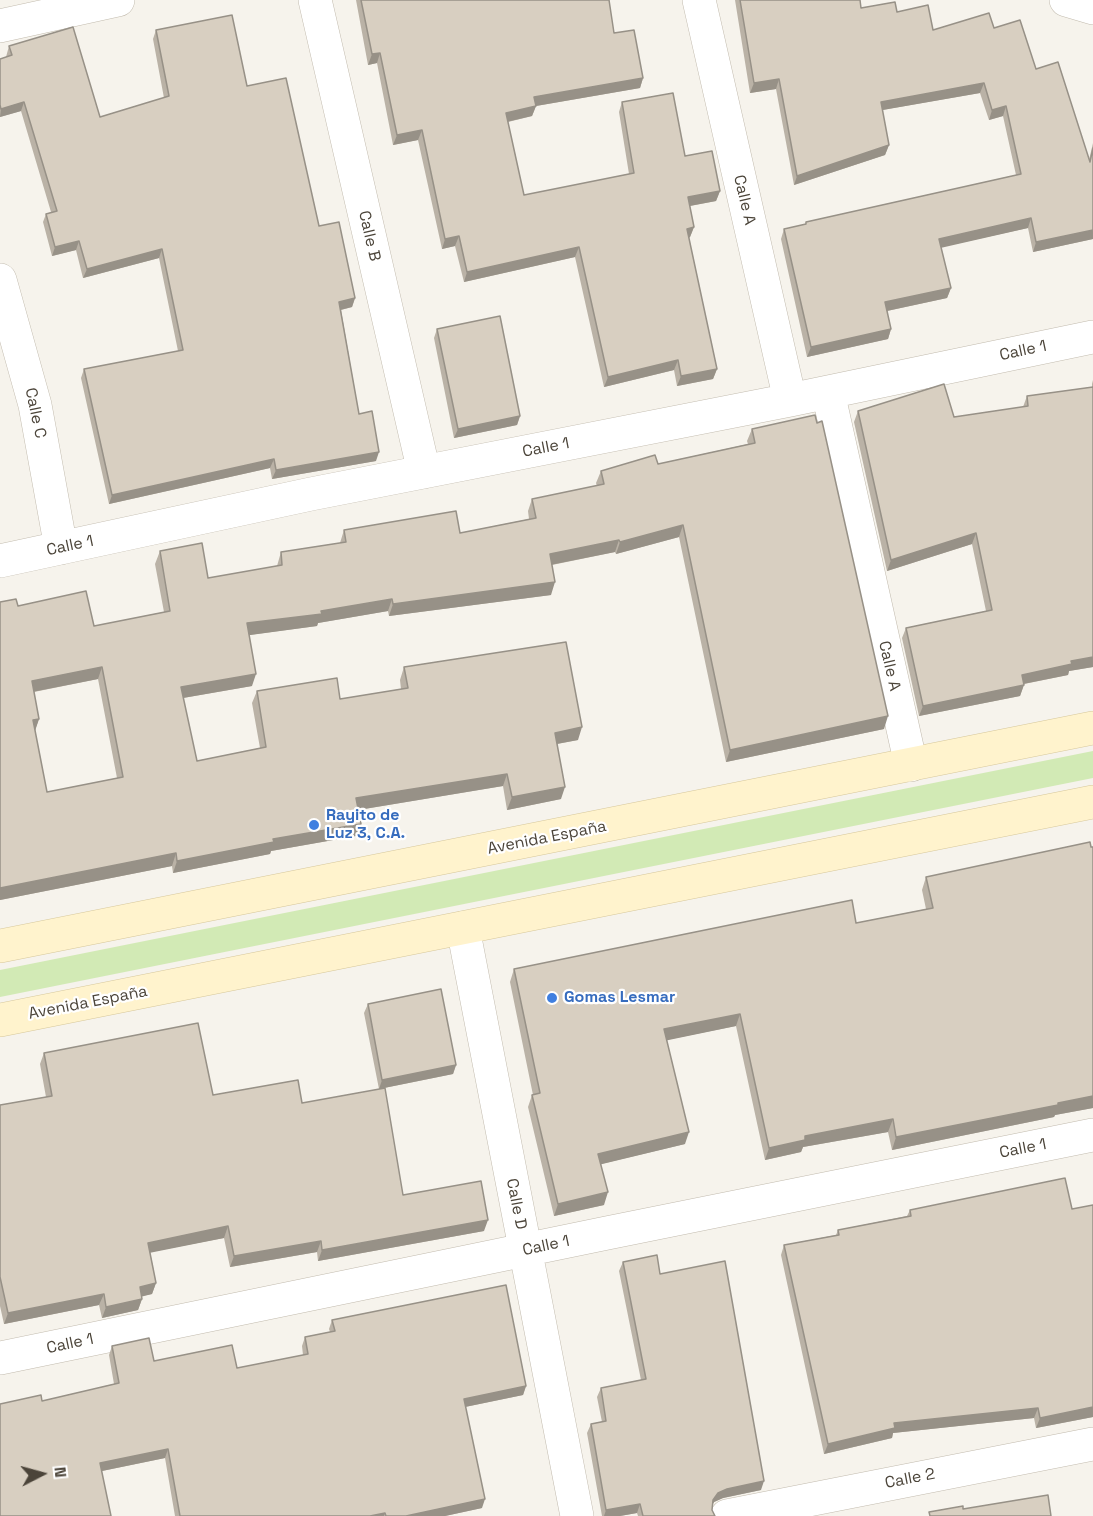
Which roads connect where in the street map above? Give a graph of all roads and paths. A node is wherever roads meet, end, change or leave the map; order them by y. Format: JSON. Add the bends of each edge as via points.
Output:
{"nodes":[{"id":1,"x":118,"y":0,"type":"edge"},
{"id":2,"x":315,"y":0,"type":"edge"},
{"id":3,"x":699,"y":0,"type":"edge"},
{"id":4,"x":1066,"y":0,"type":"edge"},
{"id":5,"x":1093,"y":8,"type":"edge"},
{"id":6,"x":0,"y":26,"type":"edge"},
{"id":7,"x":0,"y":280,"type":"edge"},
{"id":8,"x":1093,"y":337,"type":"edge"},
{"id":9,"x":828,"y":392,"type":"junction"},
{"id":10,"x":790,"y":400,"type":"junction"},
{"id":11,"x":424,"y":472,"type":"junction"},
{"id":12,"x":61,"y":548,"type":"junction"},
{"id":13,"x":0,"y":561,"type":"edge"},
{"id":14,"x":1093,"y":728,"type":"edge"},
{"id":15,"x":911,"y":765,"type":"junction"},
{"id":16,"x":1093,"y":802,"type":"edge"},
{"id":17,"x":463,"y":928,"type":"junction"},
{"id":18,"x":0,"y":946,"type":"edge"},
{"id":19,"x":0,"y":1020,"type":"edge"},
{"id":20,"x":1093,"y":1135,"type":"edge"},
{"id":21,"x":525,"y":1250,"type":"junction"},
{"id":22,"x":0,"y":1358,"type":"edge"},
{"id":23,"x":1093,"y":1444,"type":"edge"},
{"id":24,"x":577,"y":1516,"type":"edge"},
{"id":25,"x":727,"y":1516,"type":"edge"}],
"edges":[{"from":1,"to":6,"type":"street"},
{"from":2,"to":11,"type":"street","name":"Calle B"},
{"from":3,"to":10,"type":"street","name":"Calle A"},
{"from":4,"to":5,"type":"street"},
{"from":7,"to":12,"type":"street","name":"Calle C","via":[[35,405]]},
{"from":8,"to":9,"type":"street","name":"Calle 1"},
{"from":9,"to":10,"type":"street","name":"Calle 1"},
{"from":9,"to":15,"type":"street","name":"Calle A"},
{"from":10,"to":11,"type":"street","name":"Calle 1"},
{"from":11,"to":12,"type":"street","name":"Calle 1"},
{"from":12,"to":13,"type":"street","name":"Calle 1"},
{"from":14,"to":15,"type":"main road","name":"Avenida España"},
{"from":15,"to":18,"type":"main road","name":"Avenida España"},
{"from":16,"to":17,"type":"main road","name":"Avenida España"},
{"from":17,"to":19,"type":"main road","name":"Avenida España"},
{"from":17,"to":21,"type":"street","name":"Calle D"},
{"from":20,"to":21,"type":"street","name":"Calle 1"},
{"from":21,"to":22,"type":"street","name":"Calle 1"},
{"from":21,"to":24,"type":"street","name":"Calle D"},
{"from":23,"to":25,"type":"street","name":"Calle 2"}]}
